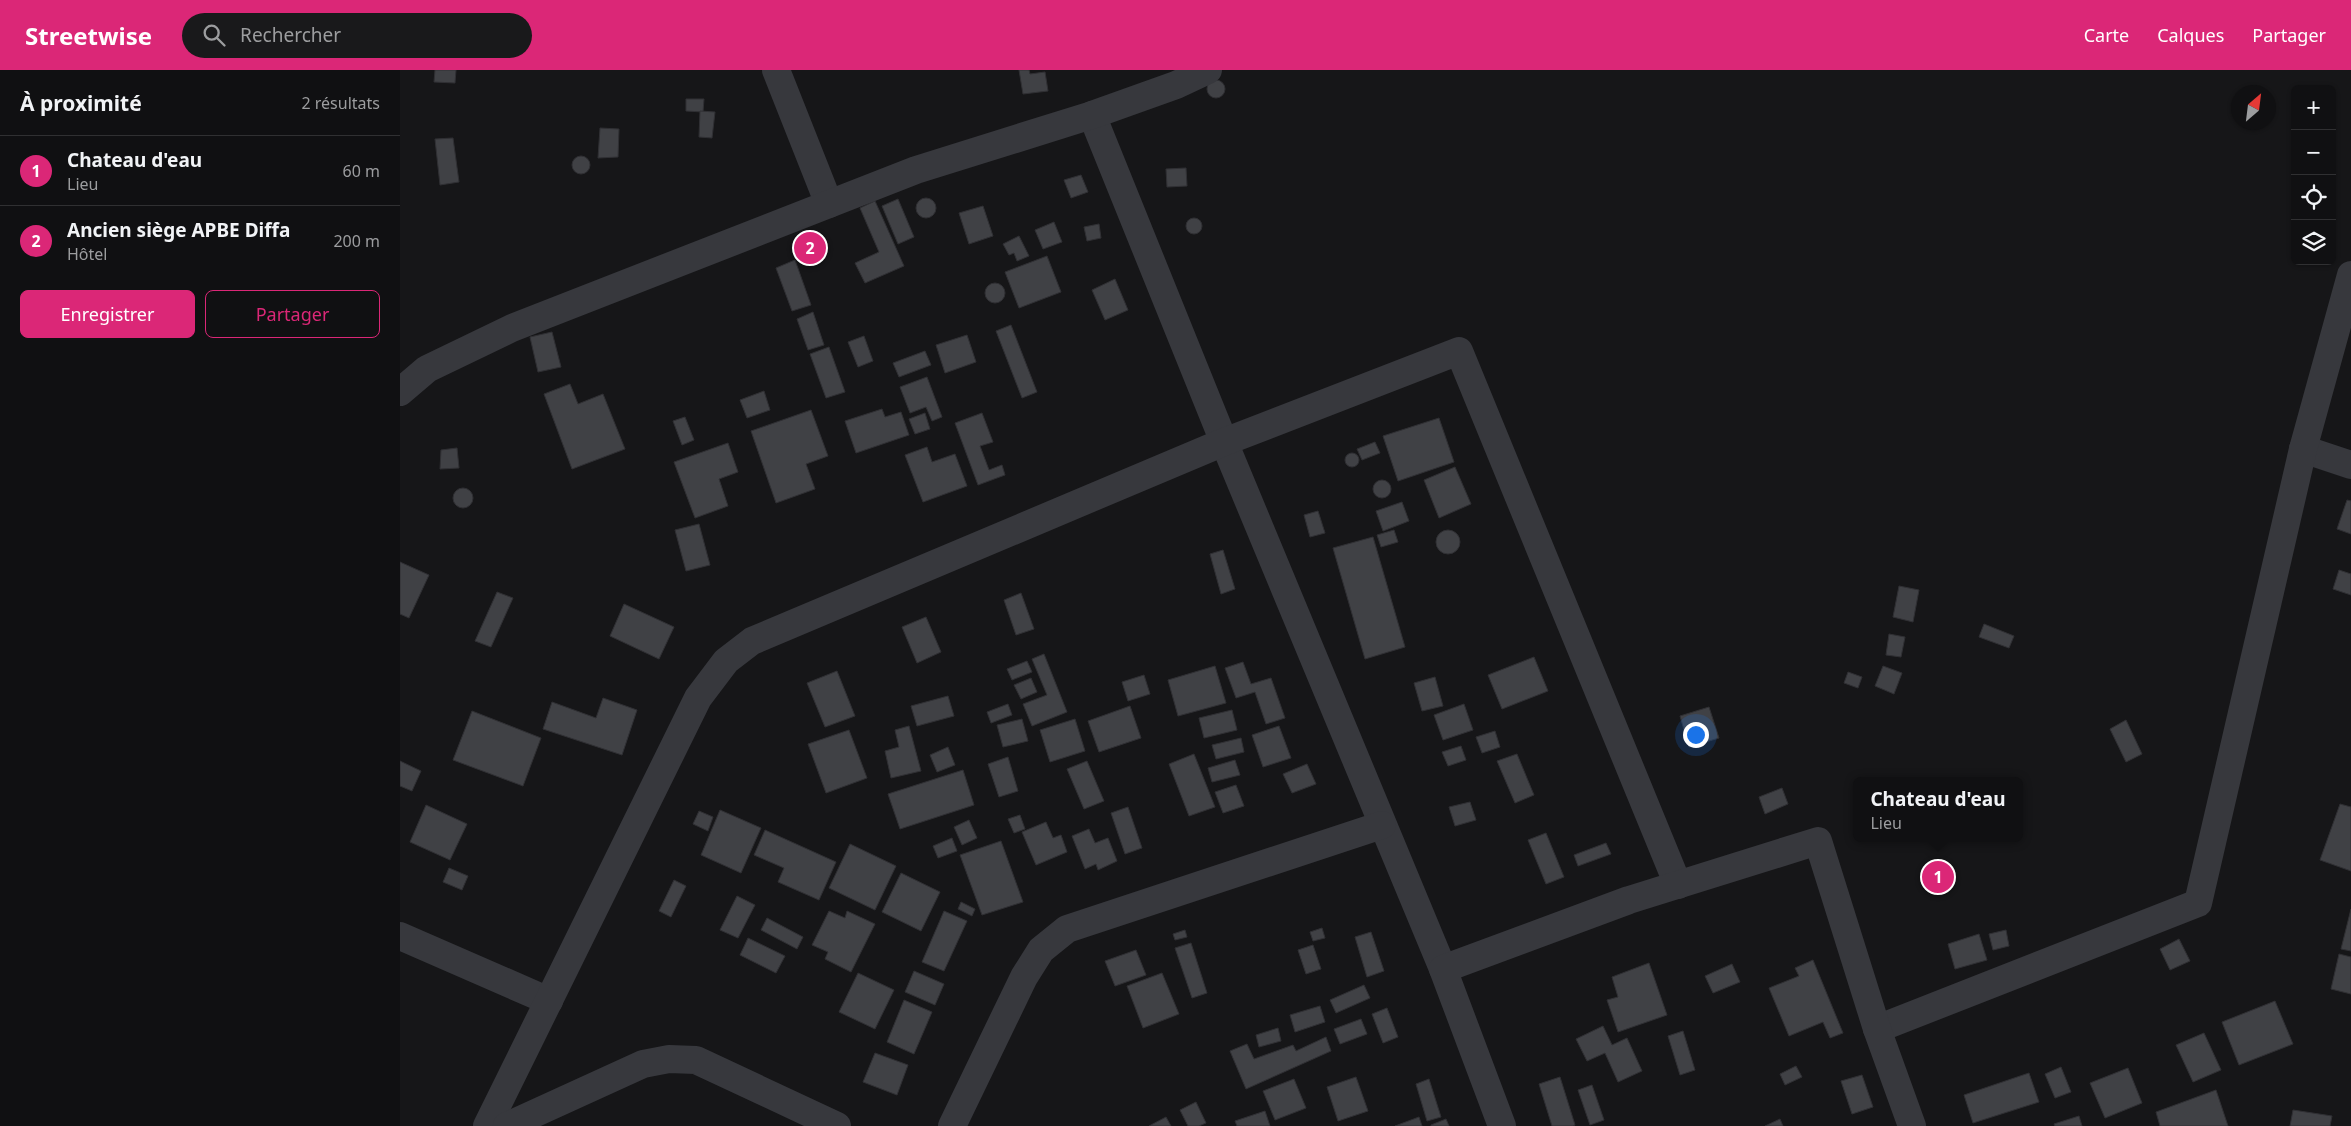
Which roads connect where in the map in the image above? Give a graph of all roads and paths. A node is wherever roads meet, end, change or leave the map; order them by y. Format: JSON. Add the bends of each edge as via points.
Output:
{"nodes":[{"id":1,"x":776,"y":70,"type":"edge"},
{"id":2,"x":1208,"y":70,"type":"edge"},
{"id":3,"x":1092,"y":115,"type":"junction"},
{"id":4,"x":828,"y":204,"type":"junction"},
{"id":5,"x":2351,"y":275,"type":"edge"},
{"id":6,"x":400,"y":392,"type":"edge"},
{"id":7,"x":1224,"y":442,"type":"junction"},
{"id":8,"x":2303,"y":449,"type":"junction"},
{"id":9,"x":2351,"y":465,"type":"edge"},
{"id":10,"x":1382,"y":825,"type":"junction"},
{"id":11,"x":1678,"y":885,"type":"junction"},
{"id":12,"x":400,"y":936,"type":"edge"},
{"id":13,"x":1443,"y":969,"type":"junction"},
{"id":14,"x":549,"y":1001,"type":"junction"},
{"id":15,"x":1877,"y":1029,"type":"junction"},
{"id":16,"x":487,"y":1126,"type":"edge"},
{"id":17,"x":507,"y":1126,"type":"edge"},
{"id":18,"x":837,"y":1126,"type":"edge"},
{"id":19,"x":952,"y":1126,"type":"edge"},
{"id":20,"x":1502,"y":1126,"type":"edge"},
{"id":21,"x":1912,"y":1126,"type":"edge"}],
"edges":[{"from":1,"to":4,"type":"street"},
{"from":2,"to":3,"type":"street"},
{"from":3,"to":4,"type":"street","via":[[916,170]]},
{"from":3,"to":7,"type":"street"},
{"from":4,"to":6,"type":"street","via":[[512,328],[426,369]]},
{"from":5,"to":8,"type":"street"},
{"from":7,"to":10,"type":"street"},
{"from":7,"to":11,"type":"street","via":[[1460,351]]},
{"from":7,"to":14,"type":"street","via":[[752,641],[726,661],[698,698]]},
{"from":8,"to":9,"type":"street"},
{"from":8,"to":15,"type":"street","via":[[2198,903]]},
{"from":10,"to":13,"type":"street"},
{"from":10,"to":19,"type":"street","via":[[1066,929],[1041,950],[1024,977]]},
{"from":11,"to":13,"type":"street"},
{"from":11,"to":15,"type":"street","via":[[1818,841]]},
{"from":12,"to":14,"type":"street"},
{"from":13,"to":20,"type":"street"},
{"from":14,"to":16,"type":"street"},
{"from":15,"to":21,"type":"street"},
{"from":17,"to":18,"type":"street","via":[[643,1064],[669,1059],[696,1060]]}]}
